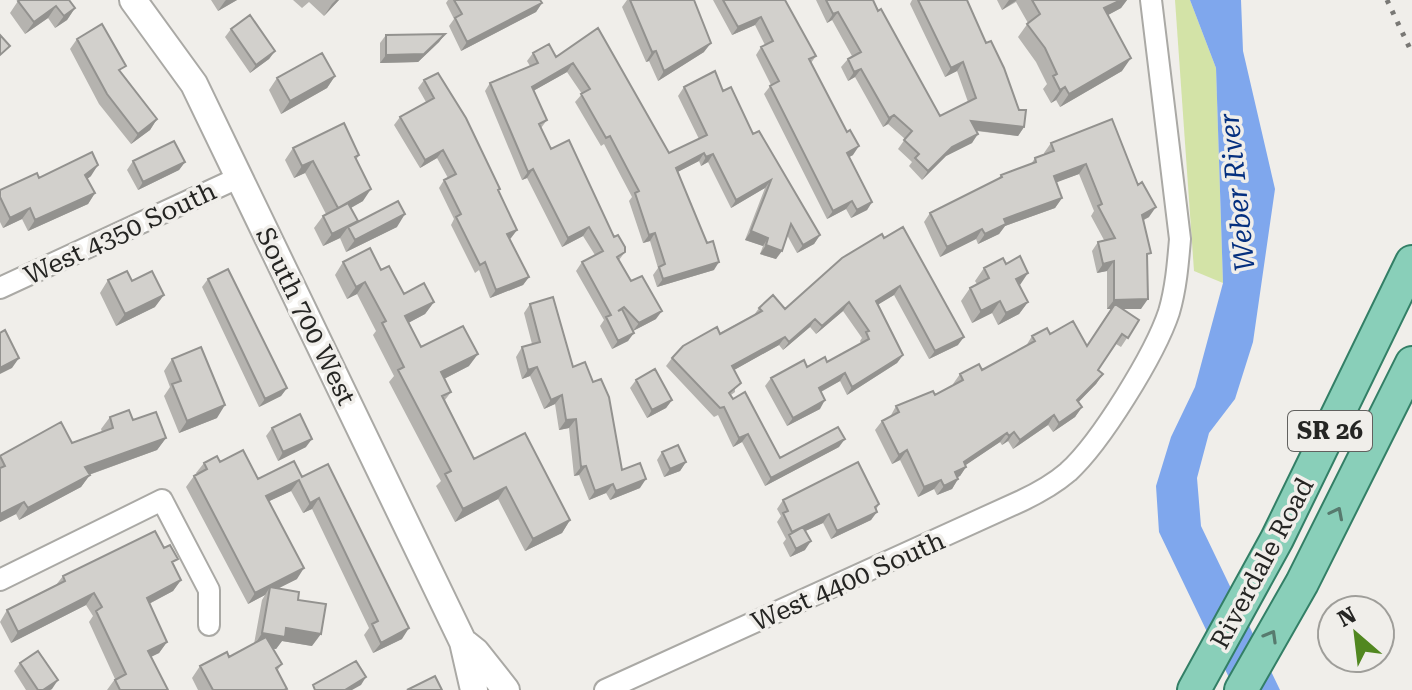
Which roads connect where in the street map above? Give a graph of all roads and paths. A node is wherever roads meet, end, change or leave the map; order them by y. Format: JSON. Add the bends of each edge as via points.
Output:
{"nodes":[{"id":1,"x":133,"y":0,"type":"edge"},
{"id":2,"x":1151,"y":0,"type":"edge"},
{"id":3,"x":240,"y":177,"type":"junction"},
{"id":4,"x":1412,"y":262,"type":"edge"},
{"id":5,"x":0,"y":288,"type":"edge"},
{"id":6,"x":1408,"y":372,"type":"edge"},
{"id":7,"x":0,"y":580,"type":"edge"},
{"id":8,"x":209,"y":625,"type":"dead end"},
{"id":9,"x":463,"y":642,"type":"junction"},
{"id":10,"x":474,"y":690,"type":"edge"},
{"id":11,"x":506,"y":690,"type":"edge"},
{"id":12,"x":605,"y":690,"type":"edge"},
{"id":13,"x":1194,"y":690,"type":"edge"},
{"id":14,"x":1241,"y":690,"type":"edge"}],
"edges":[{"from":1,"to":3,"type":"street","name":"South 700 West","via":[[194,84]]},
{"from":2,"to":12,"type":"street","name":"West 4400 South","via":[[1180,239],[1175,284],[1168,314],[1147,358],[1082,457],[1055,482],[1021,501]]},
{"from":3,"to":5,"type":"street","name":"West 4350 South"},
{"from":3,"to":9,"type":"street","name":"South 700 West"},
{"from":4,"to":13,"type":"main road","name":"Riverdale Road","number":"SR 26","via":[[1277,539]]},
{"from":14,"to":6,"type":"main road","name":"Riverdale Road","number":"SR 26","one_way":true,"via":[[1302,583]]},
{"from":7,"to":8,"type":"street","via":[[162,500],[209,590]]},
{"from":9,"to":10,"type":"street","name":"South 700 West"},
{"from":9,"to":11,"type":"street","name":"South 700 West"}]}
